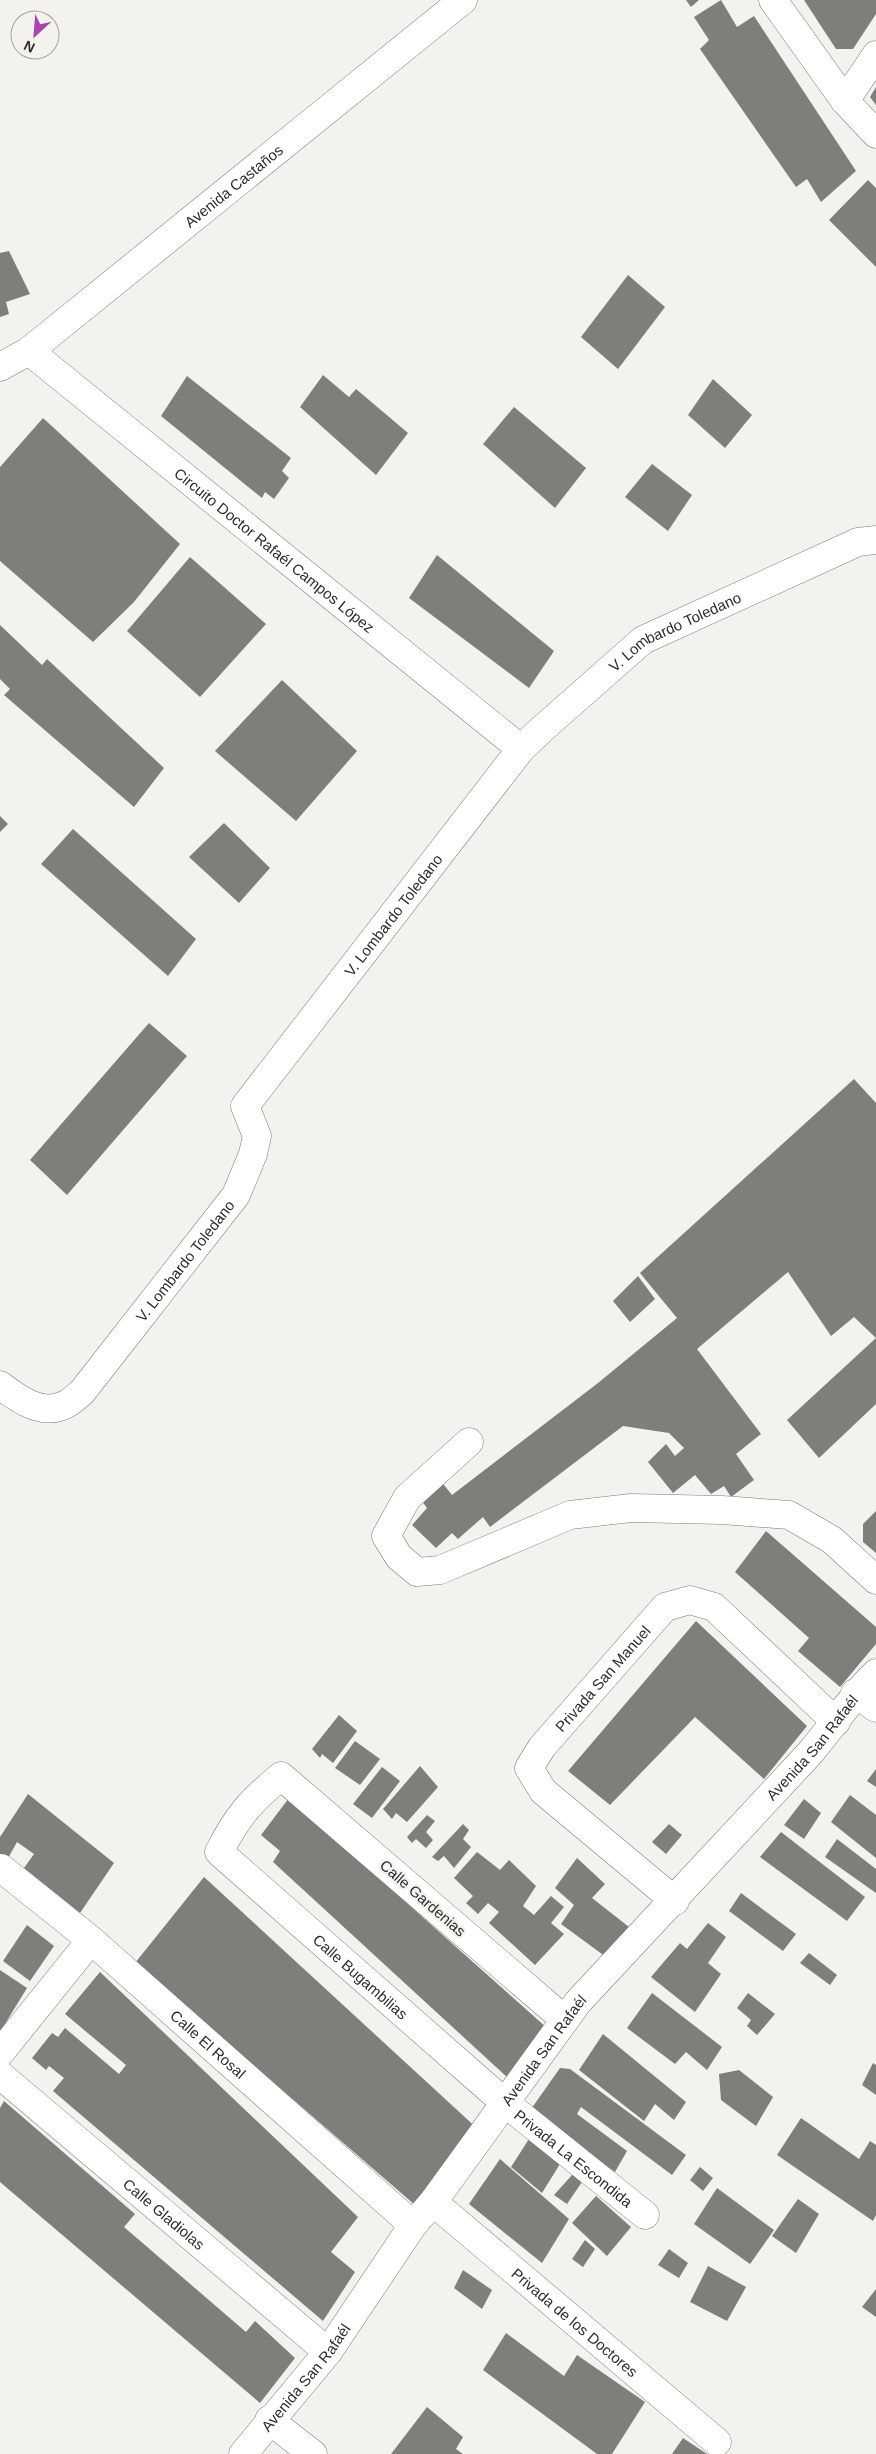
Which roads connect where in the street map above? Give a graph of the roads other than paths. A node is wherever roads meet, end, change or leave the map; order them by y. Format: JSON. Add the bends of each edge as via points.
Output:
{"nodes":[{"id":1,"x":463,"y":0,"type":"edge"},
{"id":2,"x":772,"y":0,"type":"edge"},
{"id":3,"x":876,"y":55,"type":"edge"},
{"id":4,"x":845,"y":101,"type":"junction"},
{"id":5,"x":876,"y":134,"type":"edge"},
{"id":6,"x":29,"y":351,"type":"junction"},
{"id":7,"x":0,"y":367,"type":"edge"},
{"id":8,"x":876,"y":540,"type":"edge"},
{"id":9,"x":521,"y":749,"type":"junction"},
{"id":10,"x":0,"y":1385,"type":"edge"},
{"id":11,"x":469,"y":1442,"type":"dead end"},
{"id":12,"x":876,"y":1580,"type":"edge"},
{"id":13,"x":876,"y":1673,"type":"edge"},
{"id":14,"x":866,"y":1700,"type":"edge"},
{"id":15,"x":836,"y":1722,"type":"junction"},
{"id":16,"x":281,"y":1776,"type":"joint"},
{"id":17,"x":1,"y":1868,"type":"edge"},
{"id":18,"x":675,"y":1901,"type":"junction"},
{"id":19,"x":91,"y":1940,"type":"junction"},
{"id":20,"x":564,"y":2020,"type":"junction"},
{"id":21,"x":0,"y":2053,"type":"edge"},
{"id":22,"x":0,"y":2075,"type":"edge"},
{"id":23,"x":504,"y":2102,"type":"junction"},
{"id":24,"x":433,"y":2202,"type":"junction"},
{"id":25,"x":645,"y":2216,"type":"dead end"},
{"id":26,"x":413,"y":2225,"type":"junction"},
{"id":27,"x":328,"y":2352,"type":"junction"},
{"id":28,"x":269,"y":2420,"type":"junction"},
{"id":29,"x":717,"y":2442,"type":"dead end"},
{"id":30,"x":243,"y":2454,"type":"edge"},
{"id":31,"x":313,"y":2454,"type":"edge"}],
"edges":[{"from":1,"to":6,"type":"street","name":"Avenida Castaños"},
{"from":2,"to":4,"type":"street"},
{"from":3,"to":4,"type":"street"},
{"from":4,"to":5,"type":"street"},
{"from":6,"to":7,"type":"street","name":"Avenida Castaños"},
{"from":6,"to":9,"type":"street","name":"Circuito Doctor Rafaél Campos López"},
{"from":8,"to":9,"type":"street","name":"V. Lombardo Toledano","via":[[858,542],[643,640]]},
{"from":9,"to":10,"type":"street","name":"V. Lombardo Toledano","via":[[245,1106],[257,1136],[236,1195],[82,1392],[62,1406],[46,1409],[29,1404]]},
{"from":11,"to":12,"type":"street","via":[[407,1498],[386,1536],[399,1557],[417,1572],[440,1570],[570,1515],[631,1508],[789,1515],[832,1540]]},
{"from":13,"to":14,"type":"street","name":"Avenida San Rafaél"},
{"from":14,"to":15,"type":"street","name":"Avenida San Rafaél"},
{"from":15,"to":18,"type":"street","name":"Avenida San Rafaél"},
{"from":15,"to":18,"type":"street","name":"Privada San Manuel","via":[[714,1607],[690,1600],[665,1607],[542,1747],[529,1768],[543,1791]]},
{"from":16,"to":20,"type":"street","name":"Calle Gardenias"},
{"from":16,"to":23,"type":"street","name":"Calle Bugambilias","via":[[249,1803],[232,1825],[219,1852]]},
{"from":17,"to":19,"type":"street","name":"Calle El Rosal"},
{"from":18,"to":20,"type":"street","name":"Avenida San Rafaél"},
{"from":19,"to":21,"type":"street"},
{"from":19,"to":26,"type":"street","name":"Calle El Rosal"},
{"from":20,"to":23,"type":"street","name":"Avenida San Rafaél"},
{"from":22,"to":27,"type":"street","name":"Calle Gladiolas"},
{"from":23,"to":24,"type":"street","name":"Avenida San Rafaél"},
{"from":23,"to":25,"type":"street","name":"Privada La Escondida"},
{"from":24,"to":26,"type":"street","name":"Avenida San Rafaél"},
{"from":24,"to":29,"type":"street","name":"Privada de los Doctores"},
{"from":26,"to":27,"type":"street","name":"Avenida San Rafaél"},
{"from":27,"to":28,"type":"street","name":"Avenida San Rafaél"},
{"from":28,"to":30,"type":"street","name":"Avenida San Rafaél"},
{"from":28,"to":31,"type":"street"}]}
